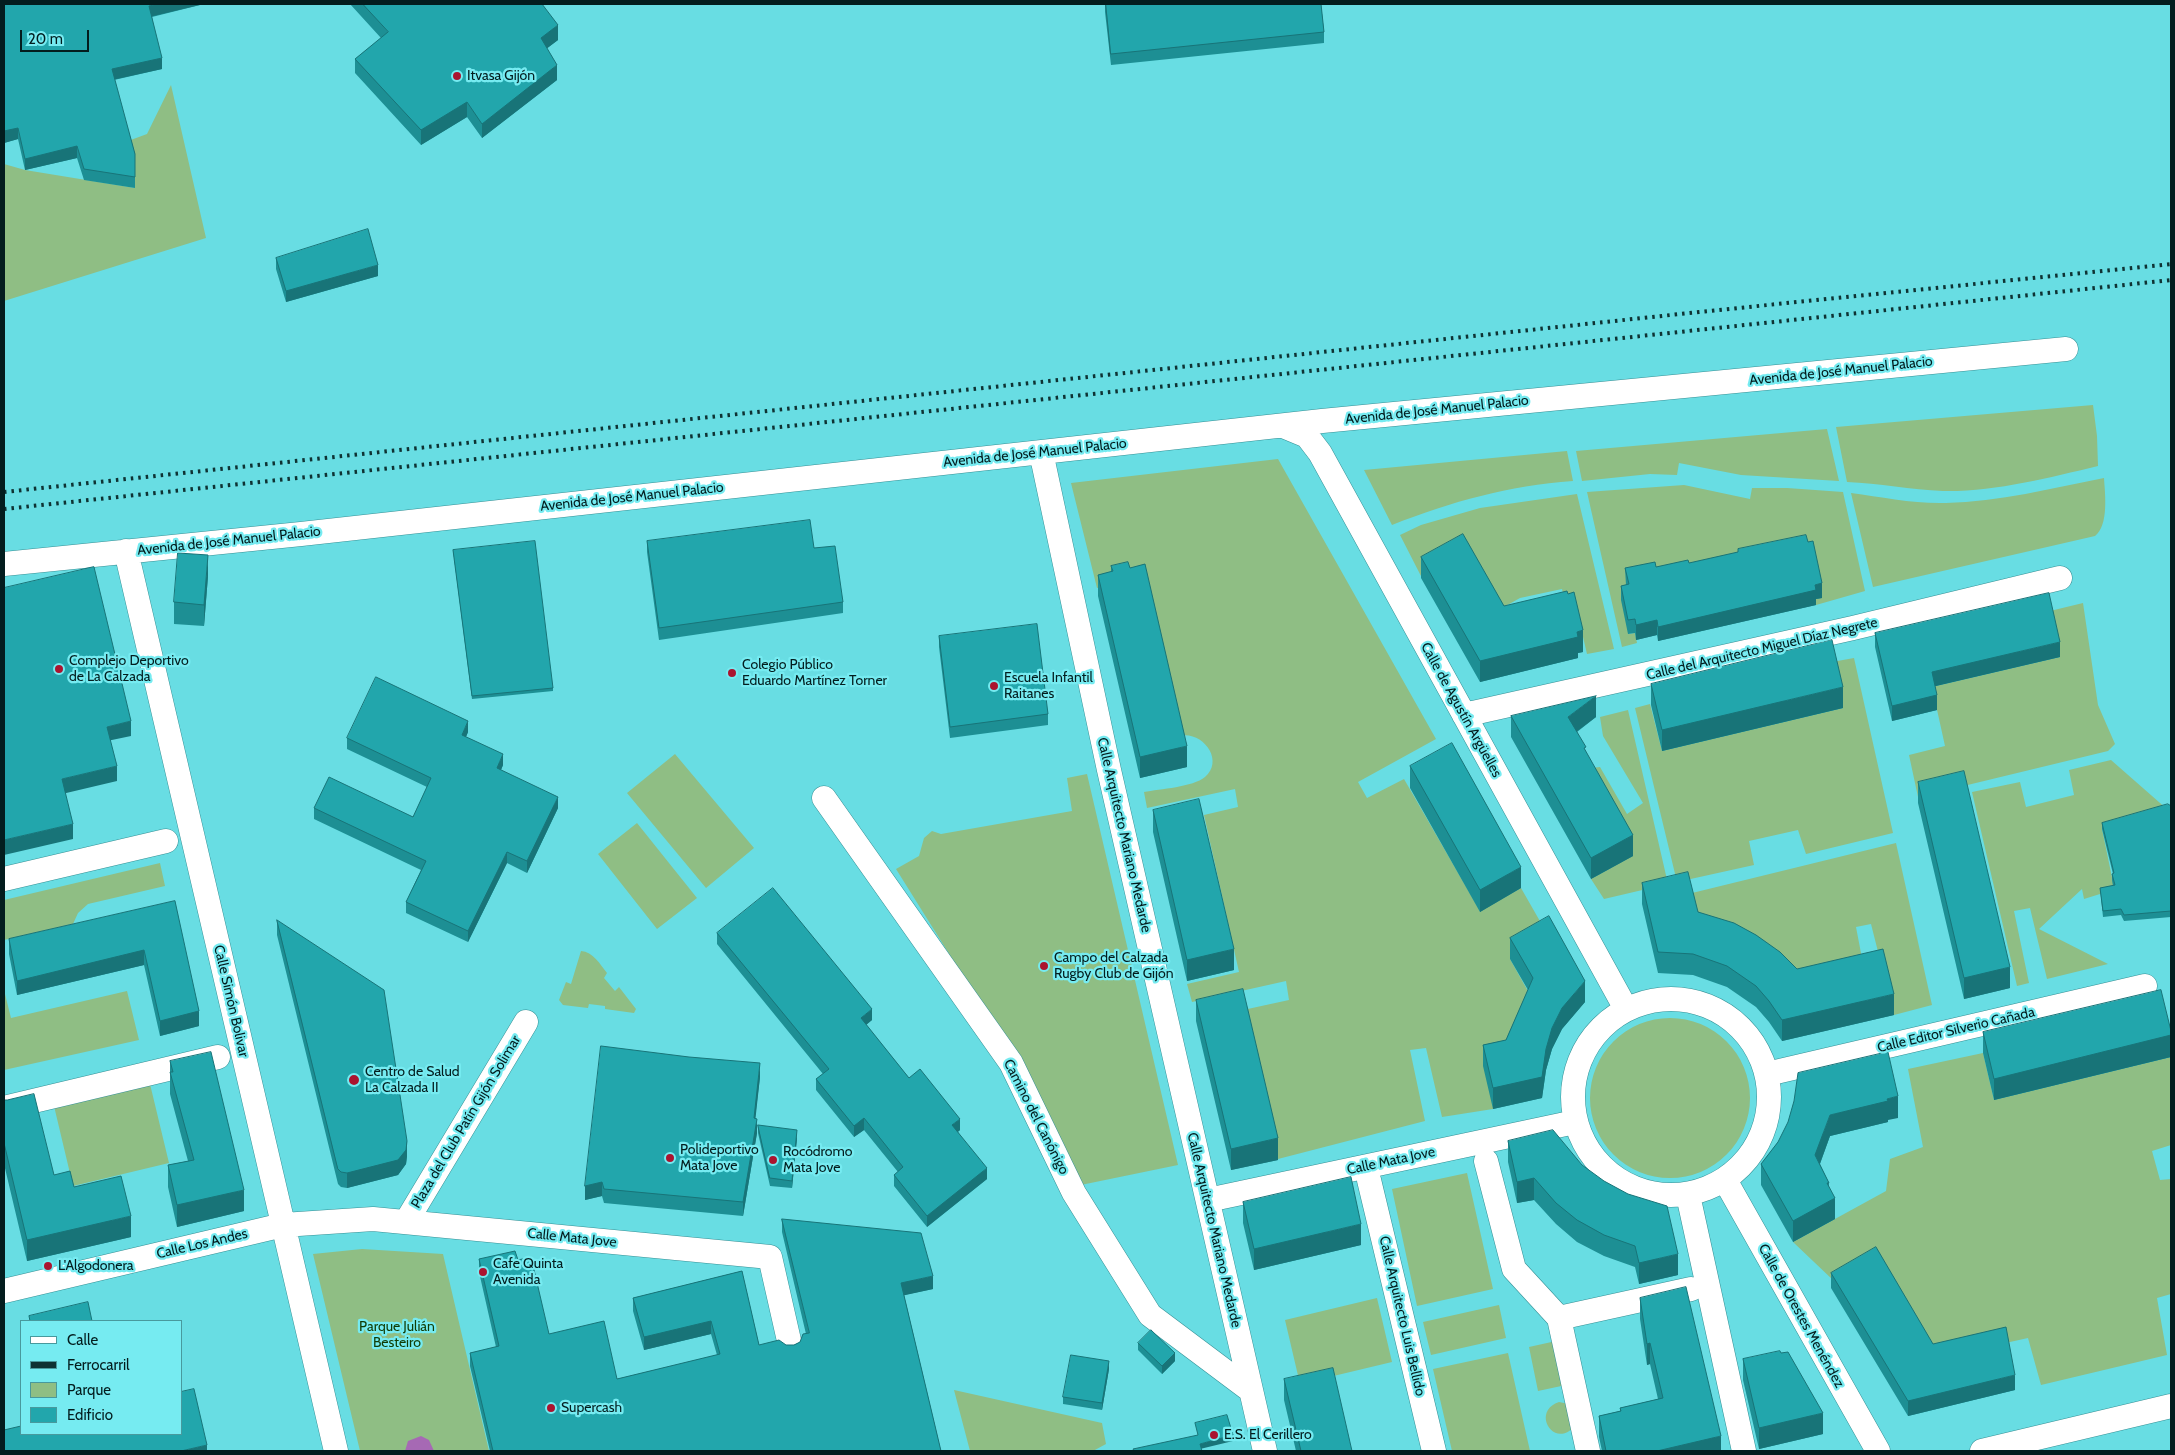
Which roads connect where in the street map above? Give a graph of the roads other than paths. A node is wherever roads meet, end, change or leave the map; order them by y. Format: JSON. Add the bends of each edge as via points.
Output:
{"nodes":[{"id":1,"x":2066,"y":349,"type":"dead end"},
{"id":2,"x":1283,"y":426,"type":"junction"},
{"id":3,"x":1041,"y":452,"type":"junction"},
{"id":4,"x":126,"y":551,"type":"junction"},
{"id":5,"x":4,"y":564,"type":"edge"},
{"id":6,"x":2060,"y":578,"type":"dead end"},
{"id":7,"x":1464,"y":715,"type":"junction"},
{"id":8,"x":824,"y":798,"type":"dead end"},
{"id":9,"x":166,"y":841,"type":"dead end"},
{"id":10,"x":4,"y":879,"type":"edge"},
{"id":11,"x":2145,"y":986,"type":"dead end"},
{"id":12,"x":1626,"y":1009,"type":"junction"},
{"id":13,"x":526,"y":1022,"type":"dead end"},
{"id":14,"x":218,"y":1057,"type":"dead end"},
{"id":15,"x":1767,"y":1074,"type":"junction"},
{"id":16,"x":4,"y":1108,"type":"edge"},
{"id":17,"x":1575,"y":1122,"type":"junction"},
{"id":18,"x":1486,"y":1161,"type":"dead end"},
{"id":19,"x":1369,"y":1180,"type":"dead end"},
{"id":20,"x":1725,"y":1180,"type":"junction"},
{"id":21,"x":1688,"y":1195,"type":"junction"},
{"id":22,"x":1208,"y":1200,"type":"junction"},
{"id":23,"x":406,"y":1222,"type":"junction"},
{"id":24,"x":283,"y":1225,"type":"junction"},
{"id":25,"x":1691,"y":1290,"type":"dead end"},
{"id":26,"x":4,"y":1291,"type":"edge"},
{"id":27,"x":1559,"y":1318,"type":"junction"},
{"id":28,"x":790,"y":1345,"type":"edge"},
{"id":29,"x":1250,"y":1390,"type":"junction"},
{"id":30,"x":2171,"y":1406,"type":"edge"},
{"id":31,"x":336,"y":1451,"type":"edge"},
{"id":32,"x":1265,"y":1451,"type":"edge"},
{"id":33,"x":1434,"y":1451,"type":"edge"},
{"id":34,"x":1588,"y":1451,"type":"edge"},
{"id":35,"x":1744,"y":1451,"type":"edge"},
{"id":36,"x":1878,"y":1451,"type":"edge"},
{"id":37,"x":1982,"y":1451,"type":"edge"}],
"edges":[{"from":1,"to":2,"type":"street","name":"Avenida de José Manuel Palacio"},
{"from":2,"to":3,"type":"street","name":"Avenida de José Manuel Palacio"},
{"from":2,"to":7,"type":"street","name":"Calle de Agustín Argüelles","via":[[1307,436],[1320,453]]},
{"from":3,"to":4,"type":"street","name":"Avenida de José Manuel Palacio"},
{"from":3,"to":22,"type":"street","name":"Calle Arquitecto Mariano Medarde","via":[[1102,737]]},
{"from":4,"to":5,"type":"street","name":"Avenida de José Manuel Palacio"},
{"from":4,"to":24,"type":"street","name":"Calle Simón Bolivar"},
{"from":6,"to":7,"type":"street","name":"Calle del Arquitecto Miguel Díaz Negrete"},
{"from":7,"to":12,"type":"street","name":"Calle de Agustín Argüelles"},
{"from":8,"to":29,"type":"street","name":"Camino del Canónigo","via":[[1011,1063],[1074,1193],[1150,1315]]},
{"from":9,"to":10,"type":"street"},
{"from":11,"to":15,"type":"street","name":"Calle Editor Silverio Cañada"},
{"from":12,"to":15,"type":"street","via":[[1654,1000],[1684,999],[1712,1008],[1737,1024],[1756,1047]]},
{"from":12,"to":17,"type":"street","via":[[1599,1029],[1580,1057],[1572,1088]]},
{"from":13,"to":23,"type":"street","name":"Plaza del Club Patín Gijón Solimar"},
{"from":14,"to":16,"type":"street"},
{"from":15,"to":20,"type":"street","via":[[1770,1104],[1763,1134],[1747,1160]]},
{"from":17,"to":21,"type":"street","via":[[1586,1149],[1605,1171],[1630,1187],[1658,1195]]},
{"from":17,"to":22,"type":"street","name":"Calle Mata Jove"},
{"from":18,"to":27,"type":"street","via":[[1514,1269]]},
{"from":19,"to":33,"type":"street","name":"Calle Arquitecto Luis Bellido"},
{"from":20,"to":21,"type":"street"},
{"from":20,"to":36,"type":"street","name":"Calle de Orestes Menéndez"},
{"from":21,"to":35,"type":"street"},
{"from":22,"to":29,"type":"street","name":"Calle Arquitecto Mariano Medarde"},
{"from":23,"to":24,"type":"street","name":"Calle Mata Jove","via":[[373,1219]]},
{"from":23,"to":28,"type":"street","name":"Calle Mata Jove","via":[[770,1257]]},
{"from":24,"to":26,"type":"street","name":"Calle Los Andes"},
{"from":24,"to":31,"type":"street","name":"Calle Simón Bolivar"},
{"from":25,"to":27,"type":"street"},
{"from":27,"to":34,"type":"street"},
{"from":29,"to":32,"type":"street","name":"Calle Arquitecto Mariano Medarde"},
{"from":30,"to":37,"type":"street"}]}
